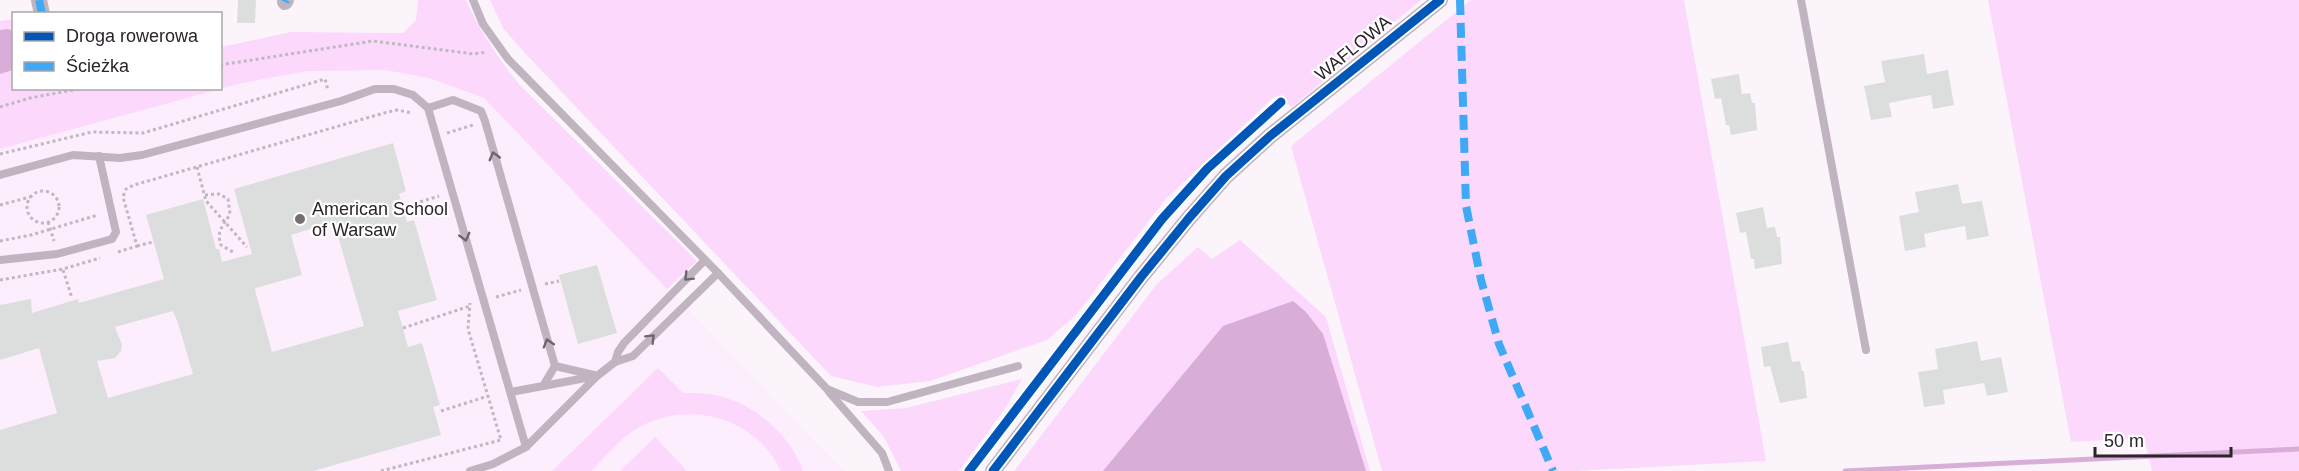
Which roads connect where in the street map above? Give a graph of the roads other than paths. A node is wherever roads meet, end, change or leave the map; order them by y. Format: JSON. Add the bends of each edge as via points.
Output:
{"nodes":[{"id":1,"x":473,"y":0,"type":"edge"},
{"id":2,"x":1440,"y":0,"type":"edge"},
{"id":3,"x":1801,"y":0,"type":"edge"},
{"id":4,"x":428,"y":108,"type":"junction"},
{"id":5,"x":99,"y":156,"type":"junction"},
{"id":6,"x":0,"y":175,"type":"edge"},
{"id":7,"x":0,"y":260,"type":"edge"},
{"id":8,"x":705,"y":260,"type":"junction"},
{"id":9,"x":718,"y":273,"type":"junction"},
{"id":10,"x":1866,"y":350,"type":"dead end"},
{"id":11,"x":615,"y":362,"type":"junction"},
{"id":12,"x":555,"y":366,"type":"junction"},
{"id":13,"x":1018,"y":366,"type":"dead end"},
{"id":14,"x":597,"y":376,"type":"junction"},
{"id":15,"x":543,"y":386,"type":"junction"},
{"id":16,"x":827,"y":389,"type":"junction"},
{"id":17,"x":511,"y":392,"type":"junction"},
{"id":18,"x":526,"y":447,"type":"junction"},
{"id":19,"x":470,"y":471,"type":"edge"},
{"id":20,"x":889,"y":471,"type":"edge"},
{"id":21,"x":993,"y":471,"type":"edge"}],
"edges":[{"from":1,"to":8,"type":"lane","via":[[483,24],[501,50]]},
{"from":2,"to":21,"type":"street","name":"WAFLOWA","via":[[1226,176],[1189,218]]},
{"from":3,"to":10,"type":"lane"},
{"from":4,"to":5,"type":"lane","via":[[413,95],[375,89],[142,155]]},
{"from":12,"to":4,"type":"lane","one_way":true,"via":[[481,111],[453,100]]},
{"from":4,"to":17,"type":"lane","one_way":true},
{"from":5,"to":6,"type":"lane","via":[[73,155]]},
{"from":5,"to":7,"type":"lane","via":[[116,232],[112,239],[57,254]]},
{"from":8,"to":9,"type":"lane"},
{"from":8,"to":11,"type":"lane","one_way":true,"via":[[624,343]]},
{"from":11,"to":9,"type":"lane","one_way":true,"via":[[633,356]]},
{"from":9,"to":16,"type":"lane"},
{"from":11,"to":14,"type":"lane"},
{"from":12,"to":14,"type":"lane"},
{"from":12,"to":15,"type":"lane"},
{"from":13,"to":16,"type":"lane","via":[[887,402],[858,402]]},
{"from":14,"to":15,"type":"lane"},
{"from":14,"to":18,"type":"lane"},
{"from":15,"to":17,"type":"lane"},
{"from":16,"to":20,"type":"lane","via":[[882,453]]},
{"from":17,"to":18,"type":"lane"},
{"from":18,"to":19,"type":"lane"}]}
